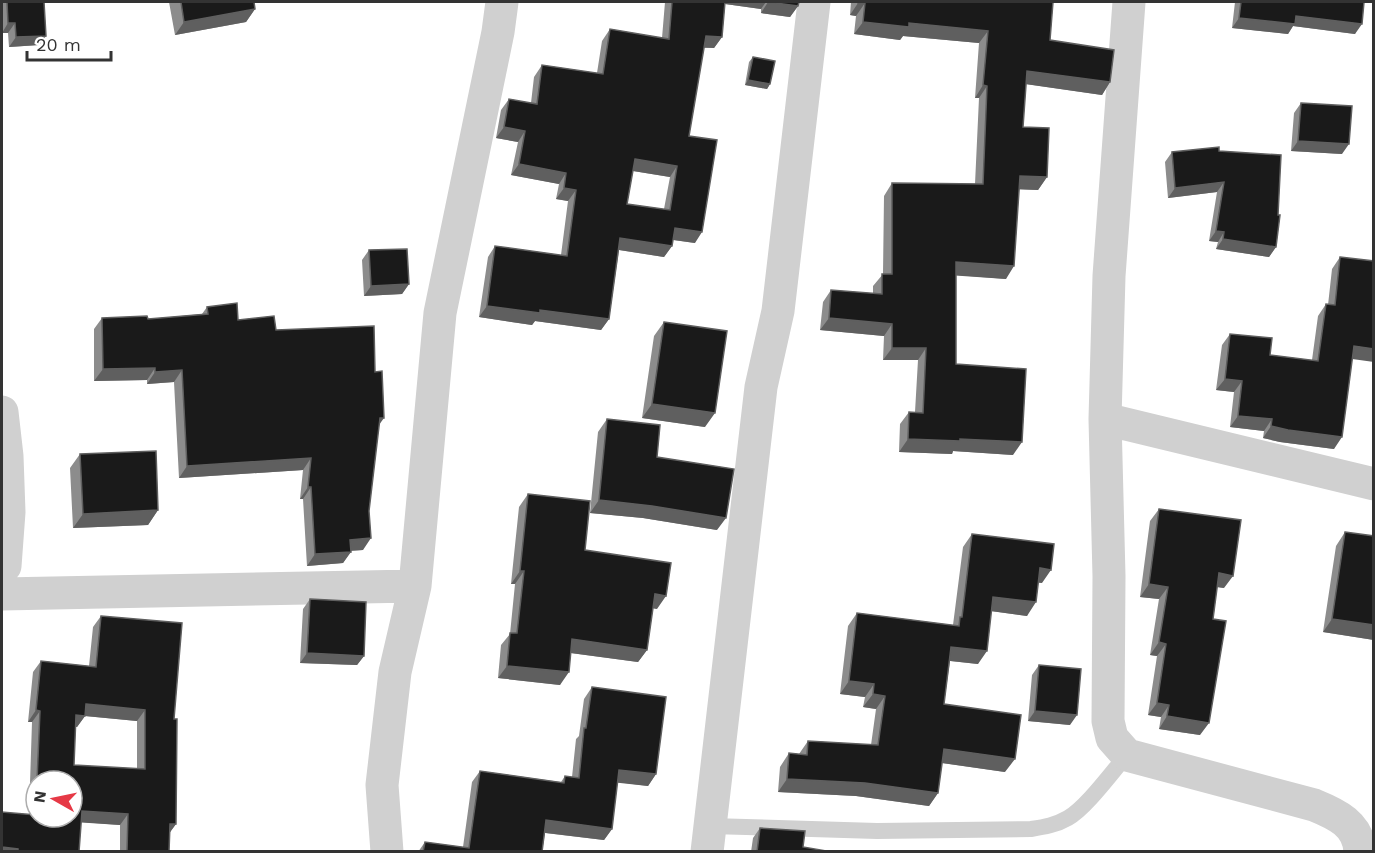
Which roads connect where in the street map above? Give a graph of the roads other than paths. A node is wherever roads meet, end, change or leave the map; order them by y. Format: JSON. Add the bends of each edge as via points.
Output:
{"nodes":[{"id":1,"x":502,"y":2,"type":"edge"},
{"id":2,"x":814,"y":2,"type":"edge"},
{"id":3,"x":1129,"y":2,"type":"edge"},
{"id":4,"x":2,"y":412,"type":"edge"},
{"id":5,"x":1105,"y":418,"type":"junction"},
{"id":6,"x":1374,"y":484,"type":"edge"},
{"id":7,"x":2,"y":569,"type":"edge"},
{"id":8,"x":415,"y":586,"type":"junction"},
{"id":9,"x":2,"y":594,"type":"edge"},
{"id":10,"x":1127,"y":755,"type":"junction"},
{"id":11,"x":1362,"y":830,"type":"edge"},
{"id":12,"x":708,"y":839,"type":"edge"},
{"id":13,"x":387,"y":852,"type":"edge"}],
"edges":[{"from":1,"to":8,"type":"street","via":[[440,313]]},
{"from":2,"to":12,"type":"street","via":[[778,312],[761,387]]},
{"from":3,"to":5,"type":"street","via":[[1109,276]]},
{"from":4,"to":7,"type":"street","via":[[9,513]]},
{"from":5,"to":6,"type":"street"},
{"from":5,"to":10,"type":"street","via":[[1108,721],[1112,738]]},
{"from":8,"to":9,"type":"street"},
{"from":8,"to":13,"type":"street","via":[[395,672],[382,785]]},
{"from":10,"to":11,"type":"street","via":[[1314,805]]},
{"from":10,"to":12,"type":"lane","via":[[1081,807],[1051,826]]}]}
